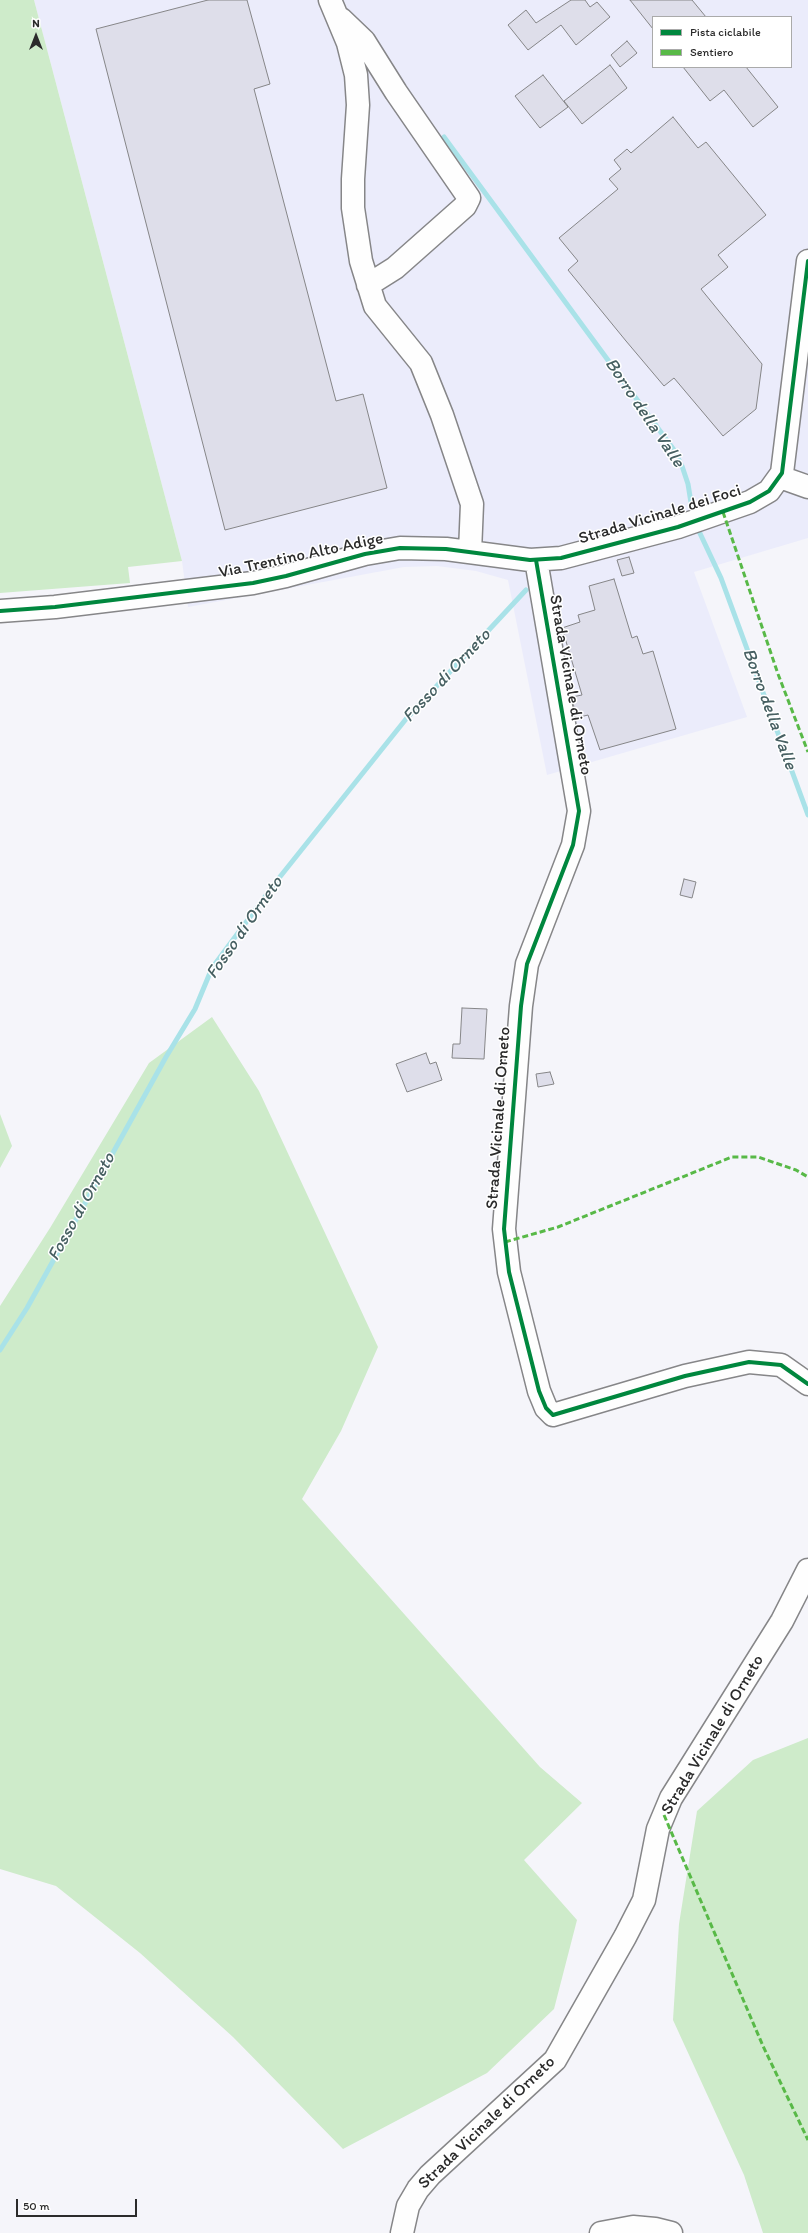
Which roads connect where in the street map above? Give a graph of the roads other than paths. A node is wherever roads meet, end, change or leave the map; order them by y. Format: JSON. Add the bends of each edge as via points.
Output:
{"nodes":[{"id":1,"x":334,"y":8,"type":"edge"},
{"id":2,"x":356,"y":76,"type":"junction"},
{"id":3,"x":388,"y":82,"type":"junction"},
{"id":4,"x":808,"y":261,"type":"edge"},
{"id":5,"x":368,"y":285,"type":"junction"},
{"id":6,"x":780,"y":477,"type":"junction"},
{"id":7,"x":808,"y":487,"type":"edge"},
{"id":8,"x":470,"y":552,"type":"junction"},
{"id":9,"x":536,"y":560,"type":"junction"},
{"id":10,"x":0,"y":611,"type":"edge"},
{"id":11,"x":808,"y":1384,"type":"edge"},
{"id":12,"x":808,"y":1570,"type":"edge"},
{"id":13,"x":402,"y":2233,"type":"edge"},
{"id":14,"x":601,"y":2233,"type":"edge"},
{"id":15,"x":671,"y":2233,"type":"edge"}],
"edges":[{"from":1,"to":2,"type":"street"},
{"from":1,"to":3,"type":"street","via":[[364,41]]},
{"from":2,"to":3,"type":"street","via":[[374,85]]},
{"from":2,"to":3,"type":"street","via":[[368,62]]},
{"from":2,"to":5,"type":"street","via":[[353,208],[358,247]]},
{"from":3,"to":5,"type":"street","via":[[466,190],[469,200],[395,268]]},
{"from":4,"to":6,"type":"street","name":"Strada Vicinale dei Foci","via":[[786,451]]},
{"from":5,"to":8,"type":"street","via":[[378,310],[420,363],[432,386],[471,498],[473,510]]},
{"from":6,"to":7,"type":"street"},
{"from":6,"to":9,"type":"street","name":"Strada Vicinale dei Foci","via":[[761,496],[678,527],[568,557]]},
{"from":8,"to":9,"type":"street","name":"Via Trentino Alto Adige"},
{"from":8,"to":10,"type":"street","name":"Via Trentino Alto Adige","via":[[424,548],[386,550],[253,583],[55,607]]},
{"from":9,"to":11,"type":"street","name":"Strada Vicinale di Orneto","via":[[579,811],[573,845],[527,964],[520,1006],[504,1221],[509,1272],[539,1391],[546,1408],[553,1415],[685,1376],[749,1362],[781,1365]]},
{"from":12,"to":13,"type":"street","name":"Strada Vicinale di Orneto","via":[[782,1621],[671,1798],[658,1829],[644,1900],[555,2060],[426,2180],[408,2206]]},
{"from":14,"to":15,"type":"street","via":[[633,2227]]}]}
